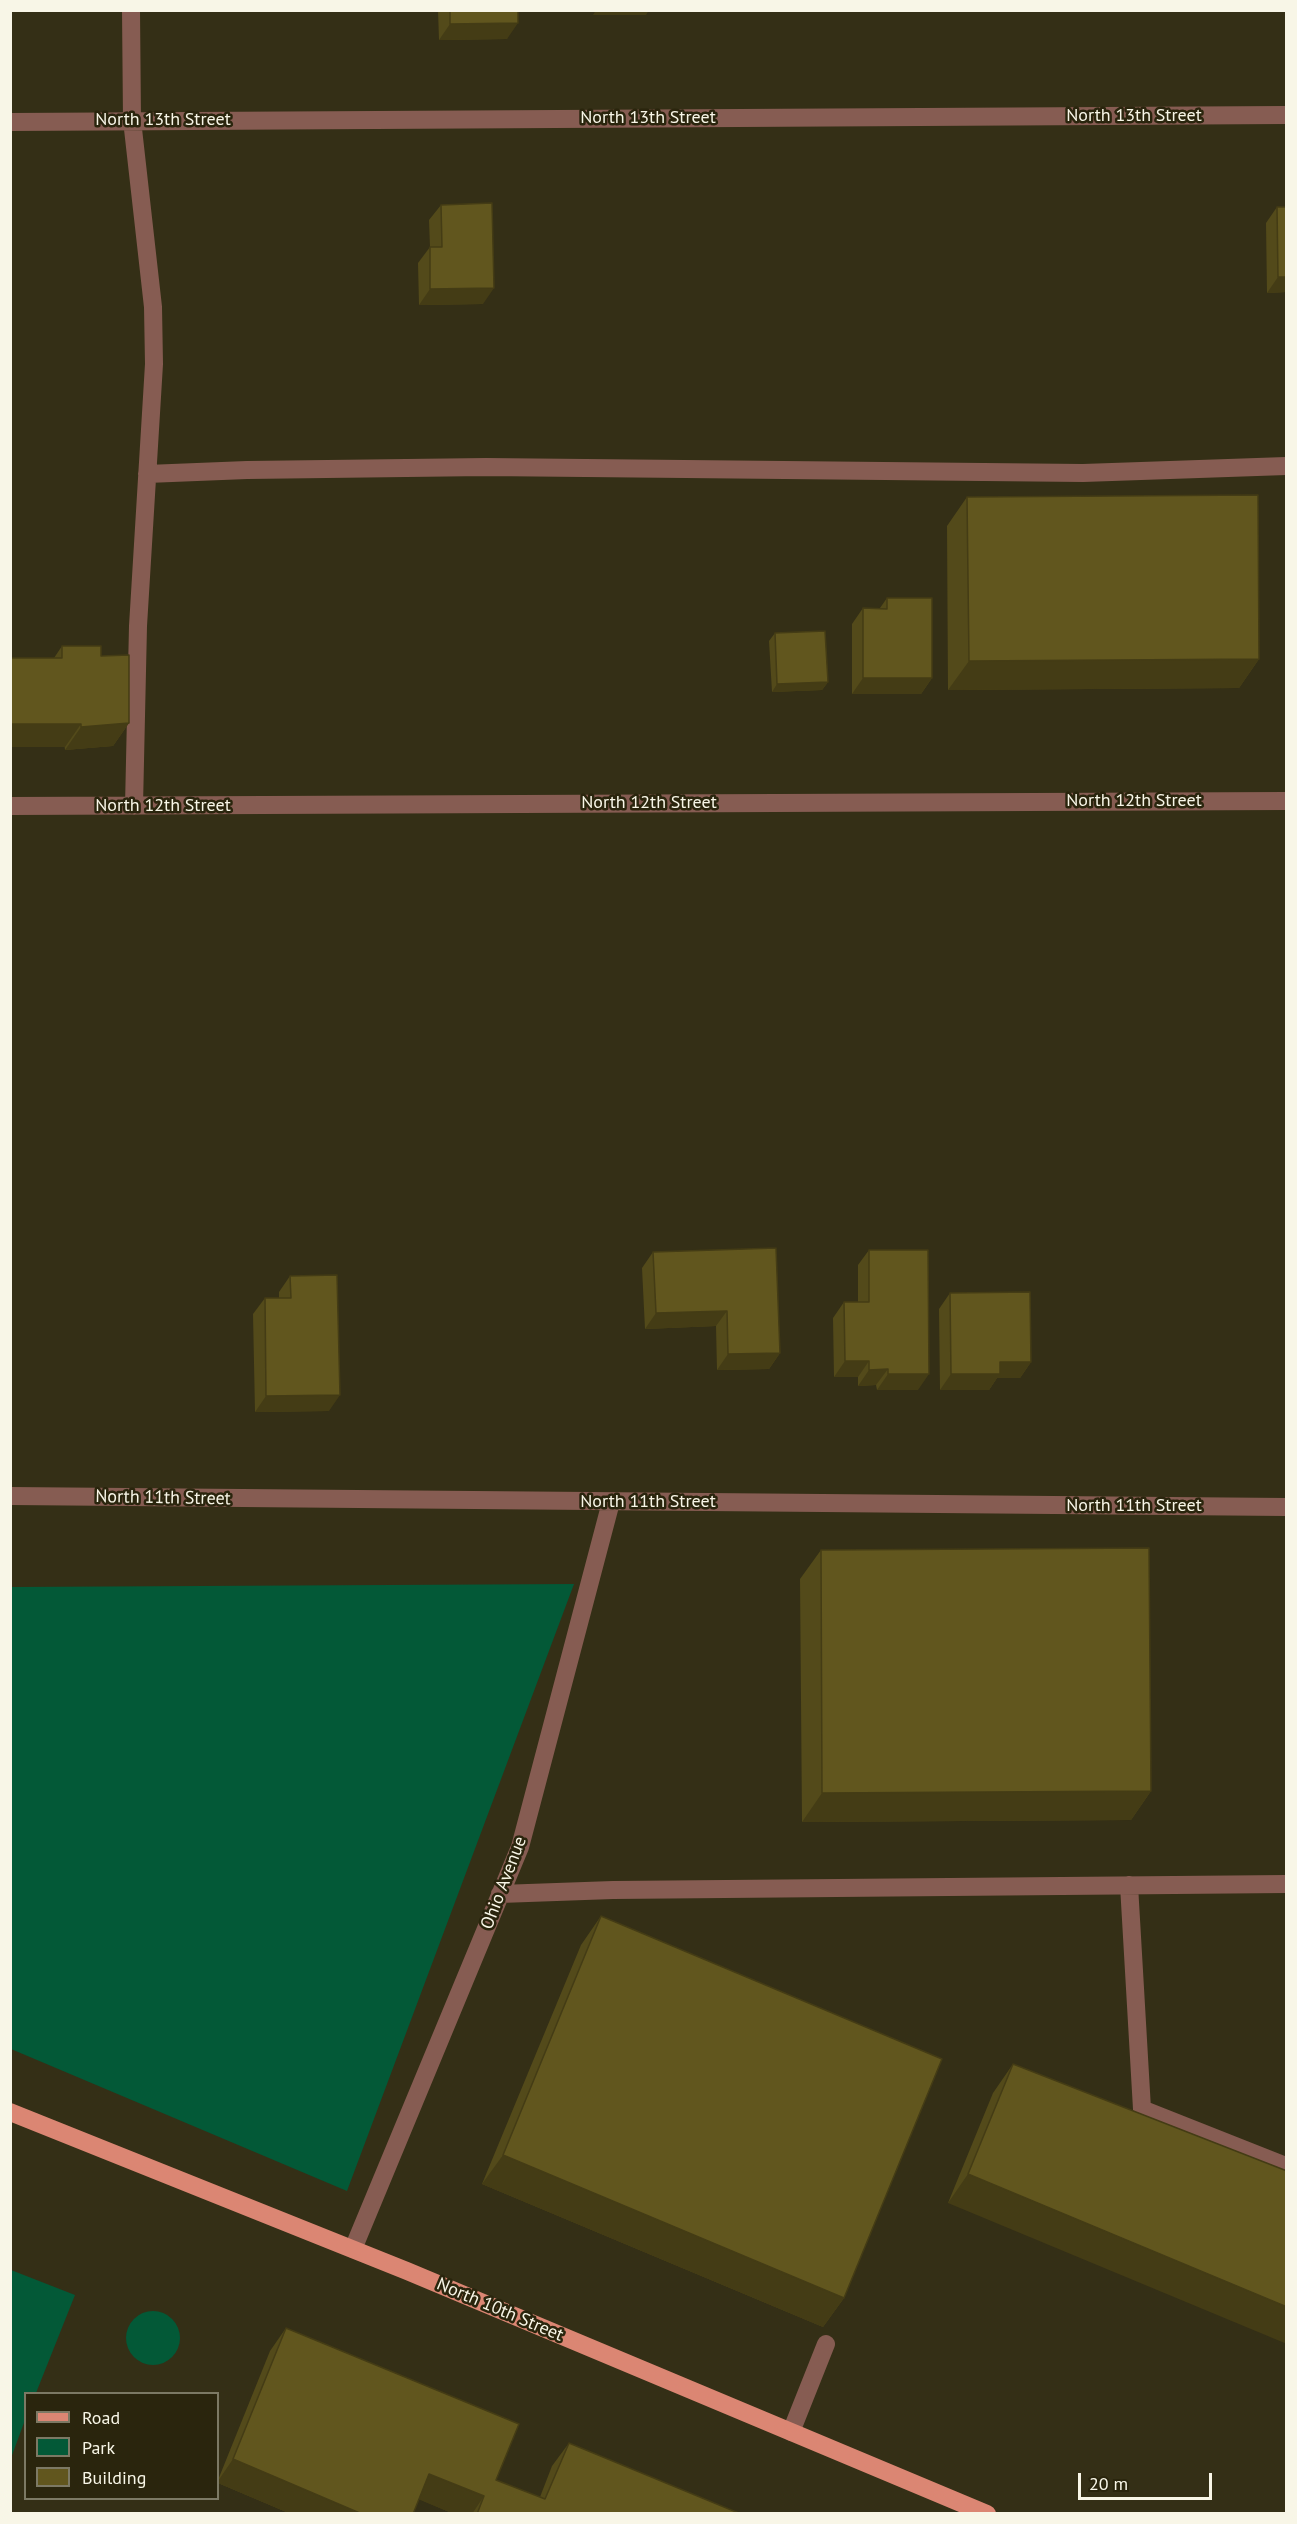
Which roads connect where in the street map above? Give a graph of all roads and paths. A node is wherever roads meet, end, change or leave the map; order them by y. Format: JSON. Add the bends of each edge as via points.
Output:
{"nodes":[{"id":1,"x":131,"y":10,"type":"edge"},
{"id":2,"x":1287,"y":115,"type":"edge"},
{"id":3,"x":132,"y":120,"type":"junction"},
{"id":4,"x":10,"y":122,"type":"edge"},
{"id":5,"x":1287,"y":466,"type":"edge"},
{"id":6,"x":147,"y":474,"type":"junction"},
{"id":7,"x":1287,"y":801,"type":"edge"},
{"id":8,"x":10,"y":806,"type":"edge"},
{"id":9,"x":134,"y":806,"type":"junction"},
{"id":10,"x":10,"y":1496,"type":"edge"},
{"id":11,"x":611,"y":1502,"type":"junction"},
{"id":12,"x":1287,"y":1507,"type":"edge"},
{"id":13,"x":1287,"y":1884,"type":"edge"},
{"id":14,"x":1129,"y":1885,"type":"junction"},
{"id":15,"x":500,"y":1894,"type":"junction"},
{"id":16,"x":10,"y":2112,"type":"edge"},
{"id":17,"x":1287,"y":2166,"type":"edge"},
{"id":18,"x":353,"y":2249,"type":"junction"},
{"id":19,"x":826,"y":2344,"type":"dead end"},
{"id":20,"x":791,"y":2432,"type":"junction"},
{"id":21,"x":987,"y":2514,"type":"edge"}],
"edges":[{"from":1,"to":3,"type":"street"},
{"from":2,"to":3,"type":"street","name":"North 13th Street"},
{"from":3,"to":4,"type":"street","name":"North 13th Street"},
{"from":3,"to":6,"type":"street","via":[[153,307],[154,364]]},
{"from":5,"to":6,"type":"street","via":[[1083,473],[486,467]]},
{"from":6,"to":9,"type":"street","via":[[138,626]]},
{"from":7,"to":9,"type":"street","name":"North 12th Street"},
{"from":8,"to":9,"type":"street","name":"North 12th Street"},
{"from":10,"to":11,"type":"street","name":"North 11th Street"},
{"from":11,"to":12,"type":"street","name":"North 11th Street"},
{"from":11,"to":15,"type":"street","name":"Ohio Avenue","via":[[520,1847]]},
{"from":13,"to":14,"type":"street"},
{"from":14,"to":15,"type":"street"},
{"from":14,"to":17,"type":"street","via":[[1142,2109]]},
{"from":15,"to":18,"type":"street","name":"Ohio Avenue"},
{"from":16,"to":18,"type":"main road","name":"North 10th Street"},
{"from":18,"to":20,"type":"main road","name":"North 10th Street"},
{"from":19,"to":20,"type":"street"},
{"from":20,"to":21,"type":"main road","name":"North 10th Street"}]}
